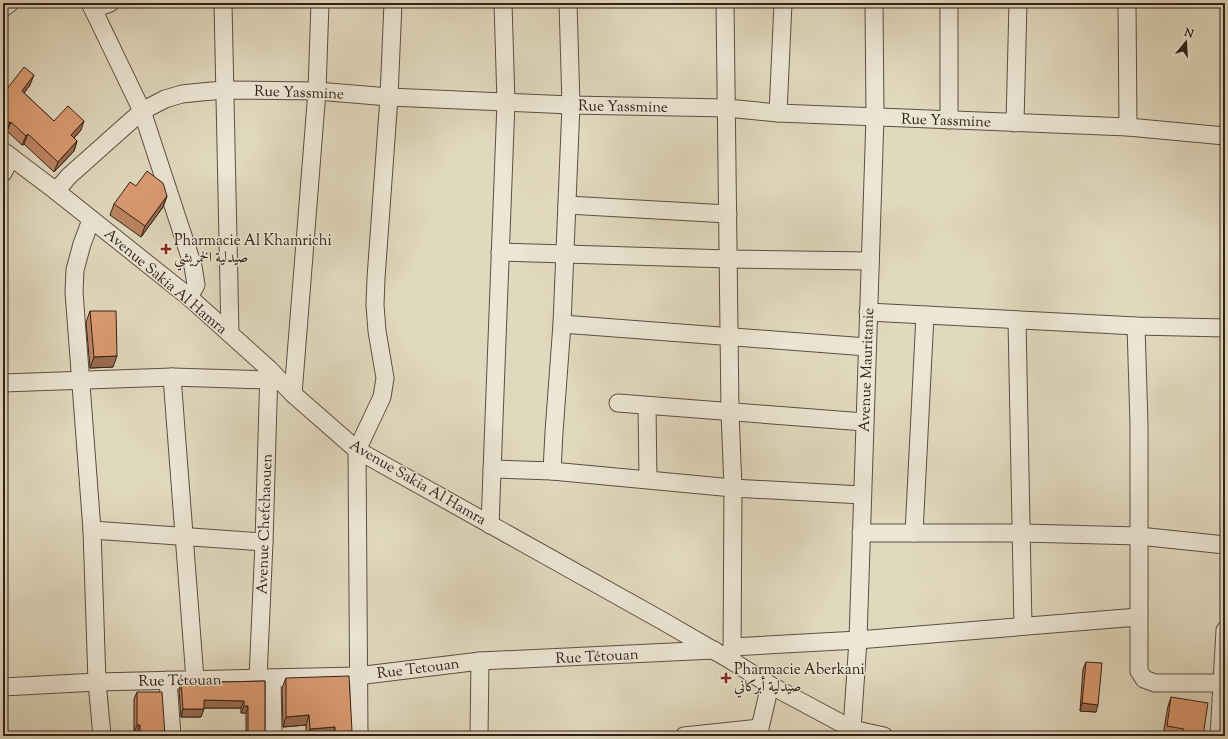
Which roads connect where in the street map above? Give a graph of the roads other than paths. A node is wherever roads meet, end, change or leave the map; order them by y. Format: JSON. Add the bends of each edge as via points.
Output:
{"nodes":[{"id":1,"x":10,"y":3,"type":"edge"},
{"id":2,"x":110,"y":3,"type":"edge"},
{"id":3,"x":223,"y":3,"type":"edge"},
{"id":4,"x":320,"y":3,"type":"edge"},
{"id":5,"x":393,"y":3,"type":"edge"},
{"id":6,"x":503,"y":3,"type":"edge"},
{"id":7,"x":568,"y":3,"type":"edge"},
{"id":8,"x":725,"y":3,"type":"edge"},
{"id":9,"x":783,"y":3,"type":"edge"},
{"id":10,"x":874,"y":3,"type":"edge"},
{"id":11,"x":948,"y":3,"type":"edge"},
{"id":12,"x":1018,"y":3,"type":"edge"},
{"id":13,"x":1127,"y":3,"type":"edge"},
{"id":14,"x":91,"y":6,"type":"edge"},
{"id":15,"x":3,"y":8,"type":"edge"},
{"id":16,"x":224,"y":90,"type":"junction"},
{"id":17,"x":317,"y":91,"type":"junction"},
{"id":18,"x":389,"y":97,"type":"junction"},
{"id":19,"x":506,"y":102,"type":"junction"},
{"id":20,"x":571,"y":105,"type":"junction"},
{"id":21,"x":727,"y":108,"type":"junction"},
{"id":22,"x":142,"y":111,"type":"junction"},
{"id":23,"x":778,"y":113,"type":"junction"},
{"id":24,"x":875,"y":117,"type":"junction"},
{"id":25,"x":949,"y":120,"type":"junction"},
{"id":26,"x":1015,"y":122,"type":"junction"},
{"id":27,"x":1128,"y":127,"type":"junction"},
{"id":28,"x":1225,"y":136,"type":"edge"},
{"id":29,"x":7,"y":154,"type":"edge"},
{"id":30,"x":3,"y":173,"type":"edge"},
{"id":31,"x":56,"y":191,"type":"junction"},
{"id":32,"x":567,"y":205,"type":"junction"},
{"id":33,"x":728,"y":214,"type":"junction"},
{"id":34,"x":92,"y":220,"type":"junction"},
{"id":35,"x":500,"y":252,"type":"junction"},
{"id":36,"x":565,"y":254,"type":"junction"},
{"id":37,"x":729,"y":259,"type":"junction"},
{"id":38,"x":870,"y":261,"type":"junction"},
{"id":39,"x":189,"y":297,"type":"junction"},
{"id":40,"x":868,"y":312,"type":"junction"},
{"id":41,"x":925,"y":315,"type":"junction"},
{"id":42,"x":1017,"y":320,"type":"junction"},
{"id":43,"x":562,"y":324,"type":"junction"},
{"id":44,"x":1136,"y":326,"type":"junction"},
{"id":45,"x":1225,"y":328,"type":"edge"},
{"id":46,"x":230,"y":334,"type":"junction"},
{"id":47,"x":730,"y":337,"type":"junction"},
{"id":48,"x":867,"y":348,"type":"junction"},
{"id":49,"x":269,"y":375,"type":"junction"},
{"id":50,"x":172,"y":377,"type":"junction"},
{"id":51,"x":81,"y":381,"type":"junction"},
{"id":52,"x":3,"y":383,"type":"edge"},
{"id":53,"x":293,"y":394,"type":"junction"},
{"id":54,"x":618,"y":403,"type":"dead end"},
{"id":55,"x":647,"y":406,"type":"junction"},
{"id":56,"x":730,"y":412,"type":"junction"},
{"id":57,"x":864,"y":422,"type":"junction"},
{"id":58,"x":357,"y":450,"type":"junction"},
{"id":59,"x":492,"y":468,"type":"junction"},
{"id":60,"x":552,"y":471,"type":"junction"},
{"id":61,"x":648,"y":479,"type":"junction"},
{"id":62,"x":733,"y":488,"type":"junction"},
{"id":63,"x":862,"y":494,"type":"junction"},
{"id":64,"x":490,"y":525,"type":"junction"},
{"id":65,"x":92,"y":530,"type":"junction"},
{"id":66,"x":861,"y":533,"type":"junction"},
{"id":67,"x":914,"y":533,"type":"junction"},
{"id":68,"x":1022,"y":533,"type":"junction"},
{"id":69,"x":1139,"y":536,"type":"junction"},
{"id":70,"x":184,"y":537,"type":"junction"},
{"id":71,"x":264,"y":542,"type":"junction"},
{"id":72,"x":1225,"y":545,"type":"edge"},
{"id":73,"x":1138,"y":617,"type":"junction"},
{"id":74,"x":1023,"y":626,"type":"junction"},
{"id":75,"x":1225,"y":630,"type":"edge"},
{"id":76,"x":858,"y":640,"type":"junction"},
{"id":77,"x":714,"y":650,"type":"junction"},
{"id":78,"x":732,"y":654,"type":"junction"},
{"id":79,"x":480,"y":661,"type":"junction"},
{"id":80,"x":357,"y":676,"type":"junction"},
{"id":81,"x":265,"y":678,"type":"junction"},
{"id":82,"x":195,"y":679,"type":"junction"},
{"id":83,"x":168,"y":680,"type":"junction"},
{"id":84,"x":97,"y":682,"type":"junction"},
{"id":85,"x":1222,"y":683,"type":"junction"},
{"id":86,"x":770,"y":685,"type":"junction"},
{"id":87,"x":3,"y":687,"type":"edge"},
{"id":88,"x":760,"y":732,"type":"edge"},
{"id":89,"x":853,"y":732,"type":"edge"},
{"id":90,"x":102,"y":736,"type":"edge"},
{"id":91,"x":172,"y":736,"type":"edge"},
{"id":92,"x":273,"y":736,"type":"edge"},
{"id":93,"x":359,"y":736,"type":"edge"},
{"id":94,"x":479,"y":736,"type":"edge"},
{"id":95,"x":684,"y":736,"type":"edge"},
{"id":96,"x":884,"y":736,"type":"edge"},
{"id":97,"x":1219,"y":736,"type":"edge"}],
"edges":[{"from":1,"to":15,"type":"street"},
{"from":2,"to":14,"type":"street"},
{"from":3,"to":16,"type":"street"},
{"from":4,"to":17,"type":"street"},
{"from":5,"to":18,"type":"street"},
{"from":6,"to":19,"type":"street"},
{"from":7,"to":20,"type":"street"},
{"from":8,"to":21,"type":"street"},
{"from":9,"to":23,"type":"street"},
{"from":10,"to":24,"type":"street","name":"Avenue Mauritanie"},
{"from":11,"to":25,"type":"street"},
{"from":12,"to":26,"type":"street"},
{"from":13,"to":27,"type":"street"},
{"from":14,"to":22,"type":"street"},
{"from":16,"to":17,"type":"street","name":"Rue Yassmine"},
{"from":16,"to":22,"type":"street","name":"Rue Yassmine","via":[[182,94],[164,99]]},
{"from":16,"to":46,"type":"street"},
{"from":17,"to":18,"type":"street","name":"Rue Yassmine"},
{"from":17,"to":53,"type":"street"},
{"from":18,"to":19,"type":"street","name":"Rue Yassmine"},
{"from":18,"to":58,"type":"street","via":[[375,305],[385,378],[382,397]]},
{"from":19,"to":20,"type":"street","name":"Rue Yassmine"},
{"from":19,"to":35,"type":"street"},
{"from":20,"to":21,"type":"street","name":"Rue Yassmine"},
{"from":20,"to":32,"type":"street"},
{"from":21,"to":23,"type":"street","name":"Rue Yassmine"},
{"from":21,"to":33,"type":"street"},
{"from":22,"to":31,"type":"street","name":"Rue Yassmine","via":[[69,176]]},
{"from":22,"to":39,"type":"street","via":[[193,266],[196,285]]},
{"from":23,"to":24,"type":"street","name":"Rue Yassmine"},
{"from":24,"to":25,"type":"street","name":"Rue Yassmine"},
{"from":24,"to":38,"type":"street","name":"Avenue Mauritanie"},
{"from":25,"to":26,"type":"street","name":"Rue Yassmine"},
{"from":26,"to":27,"type":"street","name":"Rue Yassmine"},
{"from":27,"to":28,"type":"street","name":"Rue Yassmine"},
{"from":29,"to":30,"type":"street"},
{"from":29,"to":31,"type":"street","name":"Avenue Sakia Al Hamra"},
{"from":31,"to":34,"type":"street","name":"Avenue Sakia Al Hamra"},
{"from":32,"to":33,"type":"street"},
{"from":32,"to":36,"type":"street"},
{"from":33,"to":37,"type":"street"},
{"from":34,"to":39,"type":"street","name":"Avenue Sakia Al Hamra"},
{"from":34,"to":51,"type":"street","via":[[75,270],[74,292]]},
{"from":35,"to":36,"type":"street"},
{"from":35,"to":59,"type":"street"},
{"from":36,"to":37,"type":"street"},
{"from":36,"to":43,"type":"street"},
{"from":37,"to":38,"type":"street"},
{"from":37,"to":47,"type":"street"},
{"from":38,"to":40,"type":"street","name":"Avenue Mauritanie"},
{"from":39,"to":46,"type":"street","name":"Avenue Sakia Al Hamra"},
{"from":40,"to":41,"type":"street"},
{"from":40,"to":48,"type":"street","name":"Avenue Mauritanie"},
{"from":41,"to":42,"type":"street"},
{"from":41,"to":67,"type":"street"},
{"from":42,"to":44,"type":"street"},
{"from":42,"to":68,"type":"street"},
{"from":43,"to":47,"type":"street"},
{"from":43,"to":60,"type":"street"},
{"from":44,"to":45,"type":"street"},
{"from":44,"to":69,"type":"street","via":[[1140,424]]},
{"from":46,"to":49,"type":"street","name":"Avenue Sakia Al Hamra"},
{"from":47,"to":48,"type":"street"},
{"from":47,"to":56,"type":"street"},
{"from":48,"to":57,"type":"street","name":"Avenue Mauritanie"},
{"from":49,"to":50,"type":"street"},
{"from":49,"to":53,"type":"street","name":"Avenue Sakia Al Hamra"},
{"from":49,"to":71,"type":"street","name":"Avenue Chefchaouen"},
{"from":50,"to":51,"type":"street"},
{"from":50,"to":70,"type":"street"},
{"from":51,"to":52,"type":"street"},
{"from":51,"to":65,"type":"street"},
{"from":53,"to":58,"type":"street","name":"Avenue Sakia Al Hamra"},
{"from":54,"to":55,"type":"street"},
{"from":55,"to":56,"type":"street"},
{"from":55,"to":61,"type":"street"},
{"from":56,"to":57,"type":"street"},
{"from":56,"to":62,"type":"street"},
{"from":57,"to":63,"type":"street","name":"Avenue Mauritanie"},
{"from":58,"to":64,"type":"street","name":"Avenue Sakia Al Hamra"},
{"from":58,"to":80,"type":"street"},
{"from":59,"to":60,"type":"street"},
{"from":59,"to":64,"type":"street"},
{"from":60,"to":61,"type":"street"},
{"from":61,"to":62,"type":"street"},
{"from":62,"to":63,"type":"street"},
{"from":62,"to":78,"type":"street"},
{"from":63,"to":66,"type":"street","name":"Avenue Mauritanie"},
{"from":64,"to":77,"type":"street","name":"Avenue Sakia Al Hamra"},
{"from":65,"to":70,"type":"street"},
{"from":65,"to":84,"type":"street"},
{"from":66,"to":67,"type":"street"},
{"from":66,"to":76,"type":"street","name":"Avenue Mauritanie"},
{"from":67,"to":68,"type":"street"},
{"from":68,"to":69,"type":"street"},
{"from":68,"to":74,"type":"street"},
{"from":69,"to":72,"type":"street"},
{"from":69,"to":73,"type":"street"},
{"from":70,"to":71,"type":"street"},
{"from":70,"to":82,"type":"street"},
{"from":71,"to":81,"type":"street","name":"Avenue Chefchaouen"},
{"from":73,"to":74,"type":"street"},
{"from":73,"to":85,"type":"street","via":[[1139,671],[1144,679],[1155,683]]},
{"from":74,"to":76,"type":"street"},
{"from":75,"to":85,"type":"street"},
{"from":76,"to":78,"type":"street"},
{"from":76,"to":89,"type":"street","name":"Avenue Mauritanie"},
{"from":77,"to":78,"type":"street","name":"Avenue Sakia Al Hamra"},
{"from":77,"to":79,"type":"street","name":"Rue Tétouan"},
{"from":78,"to":86,"type":"street","name":"Avenue Sakia Al Hamra"},
{"from":79,"to":80,"type":"street","name":"Rue Tetouan"},
{"from":79,"to":94,"type":"street"},
{"from":80,"to":81,"type":"street","name":"Rue Tétouan"},
{"from":80,"to":93,"type":"street"},
{"from":81,"to":82,"type":"street","name":"Rue Tétouan"},
{"from":81,"to":92,"type":"street","name":"Avenue Chefchaouen"},
{"from":82,"to":83,"type":"street","name":"Rue Tétouan"},
{"from":83,"to":84,"type":"street","name":"Rue Tétouan"},
{"from":83,"to":91,"type":"street"},
{"from":84,"to":87,"type":"street","name":"Rue Tétouan"},
{"from":84,"to":90,"type":"street"},
{"from":85,"to":97,"type":"street"},
{"from":86,"to":88,"type":"street"},
{"from":86,"to":89,"type":"street","name":"Avenue Sakia Al Hamra"},
{"from":88,"to":95,"type":"street"},
{"from":89,"to":96,"type":"street","name":"Avenue Sakia Al Hamra"}]}
